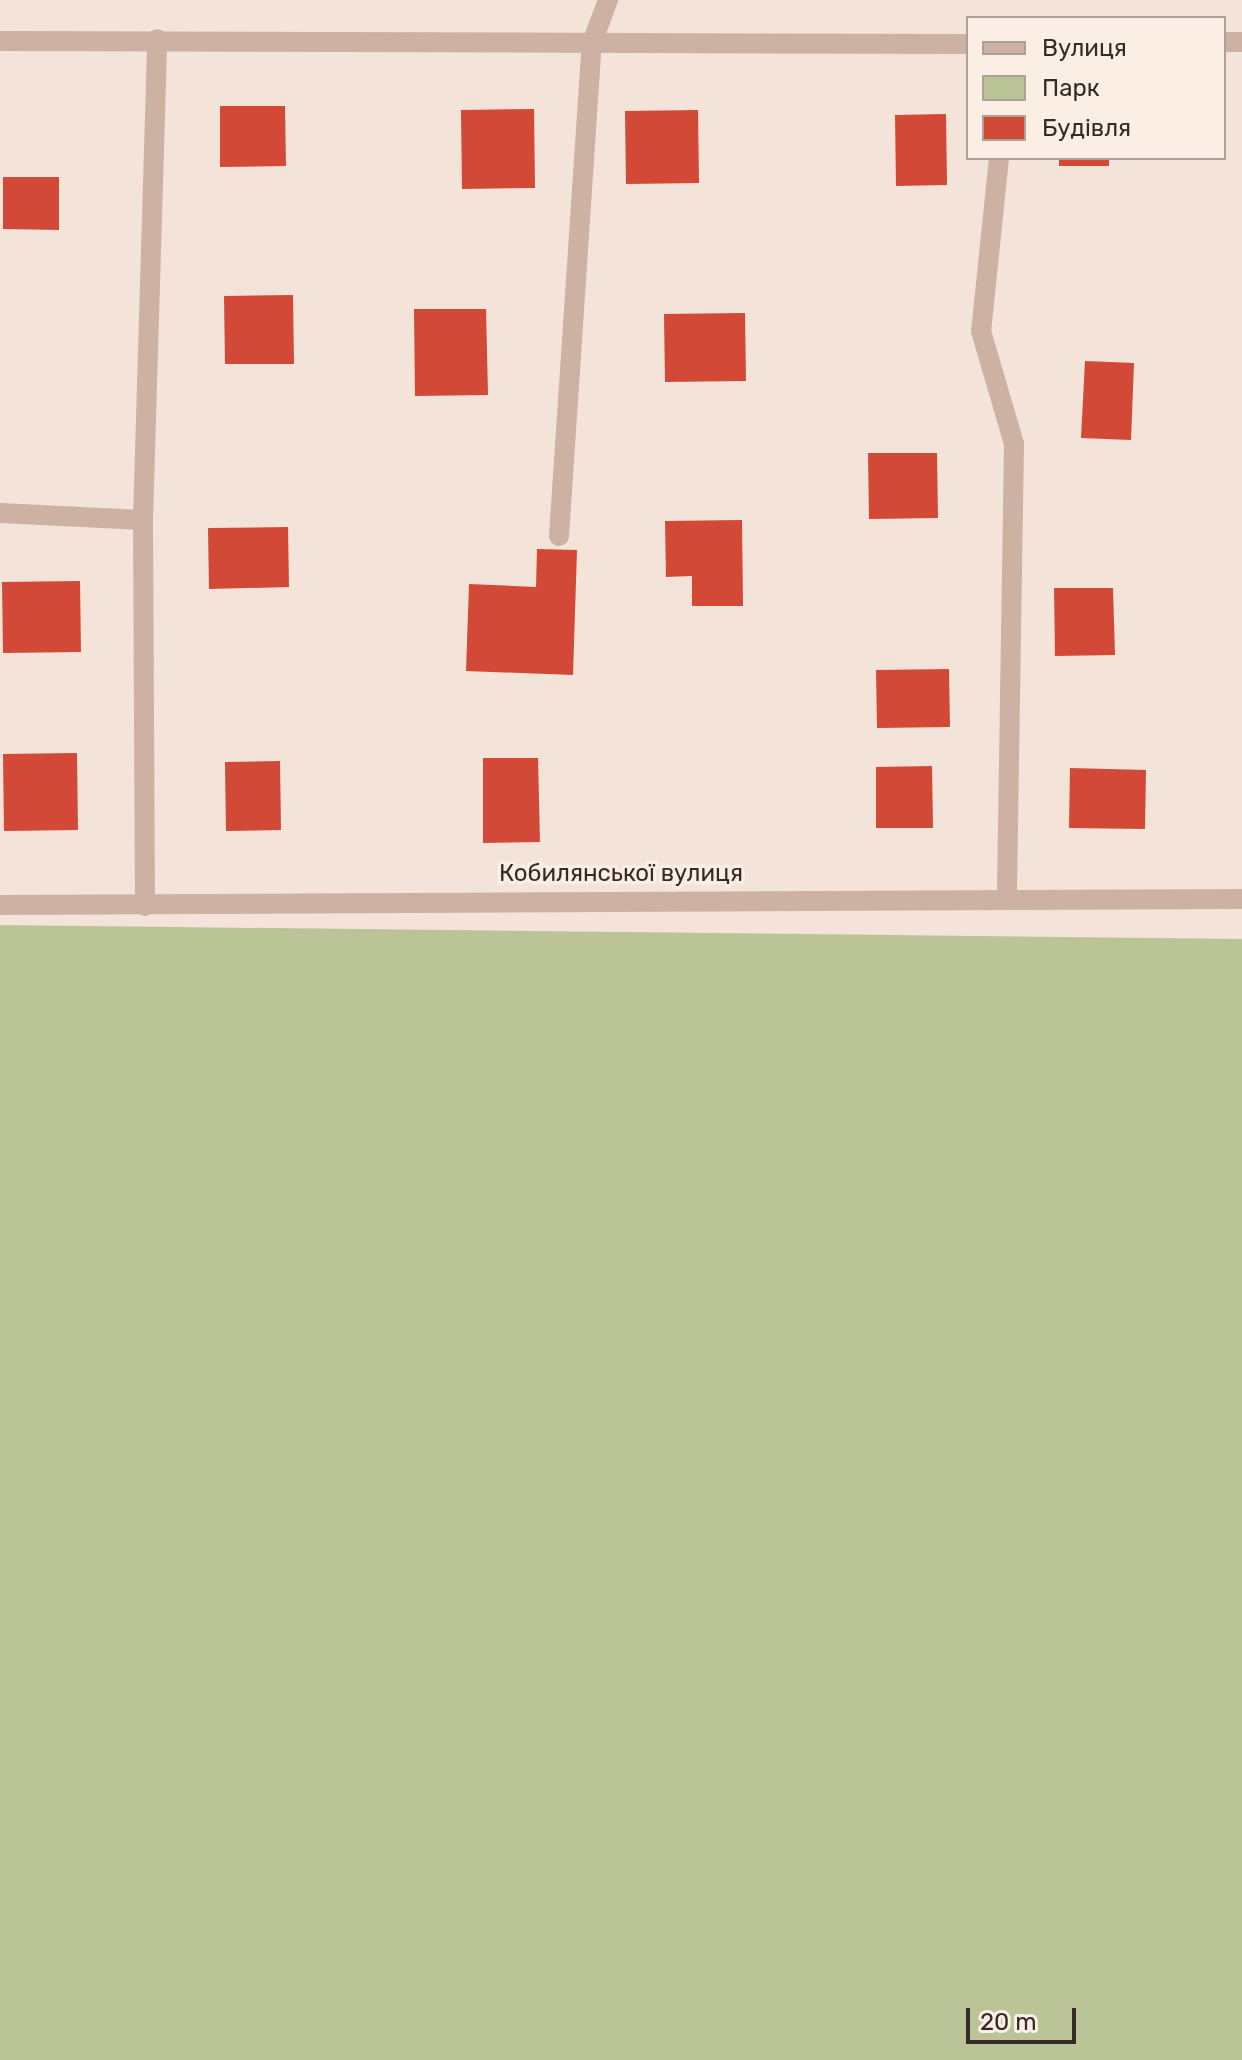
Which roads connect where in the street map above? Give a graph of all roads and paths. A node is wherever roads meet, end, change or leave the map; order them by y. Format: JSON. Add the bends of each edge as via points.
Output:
{"nodes":[{"id":1,"x":608,"y":0,"type":"edge"},
{"id":2,"x":157,"y":39,"type":"junction"},
{"id":3,"x":0,"y":41,"type":"edge"},
{"id":4,"x":592,"y":43,"type":"junction"},
{"id":5,"x":966,"y":44,"type":"edge"},
{"id":6,"x":999,"y":160,"type":"edge"},
{"id":7,"x":0,"y":513,"type":"edge"},
{"id":8,"x":143,"y":520,"type":"junction"},
{"id":9,"x":559,"y":536,"type":"dead end"},
{"id":10,"x":1242,"y":899,"type":"edge"},
{"id":11,"x":1007,"y":900,"type":"junction"},
{"id":12,"x":0,"y":905,"type":"edge"},
{"id":13,"x":145,"y":906,"type":"junction"}],
"edges":[{"from":1,"to":4,"type":"street"},
{"from":2,"to":3,"type":"street"},
{"from":2,"to":4,"type":"street"},
{"from":2,"to":8,"type":"street"},
{"from":4,"to":5,"type":"street"},
{"from":4,"to":9,"type":"street"},
{"from":6,"to":11,"type":"street","via":[[981,331],[1014,444]]},
{"from":7,"to":8,"type":"street"},
{"from":8,"to":13,"type":"street"},
{"from":10,"to":11,"type":"street","name":"Кобилянської вулиця"},
{"from":11,"to":13,"type":"street","name":"Кобилянської вулиця"},
{"from":12,"to":13,"type":"street","name":"Кобилянської вулиця"}]}
